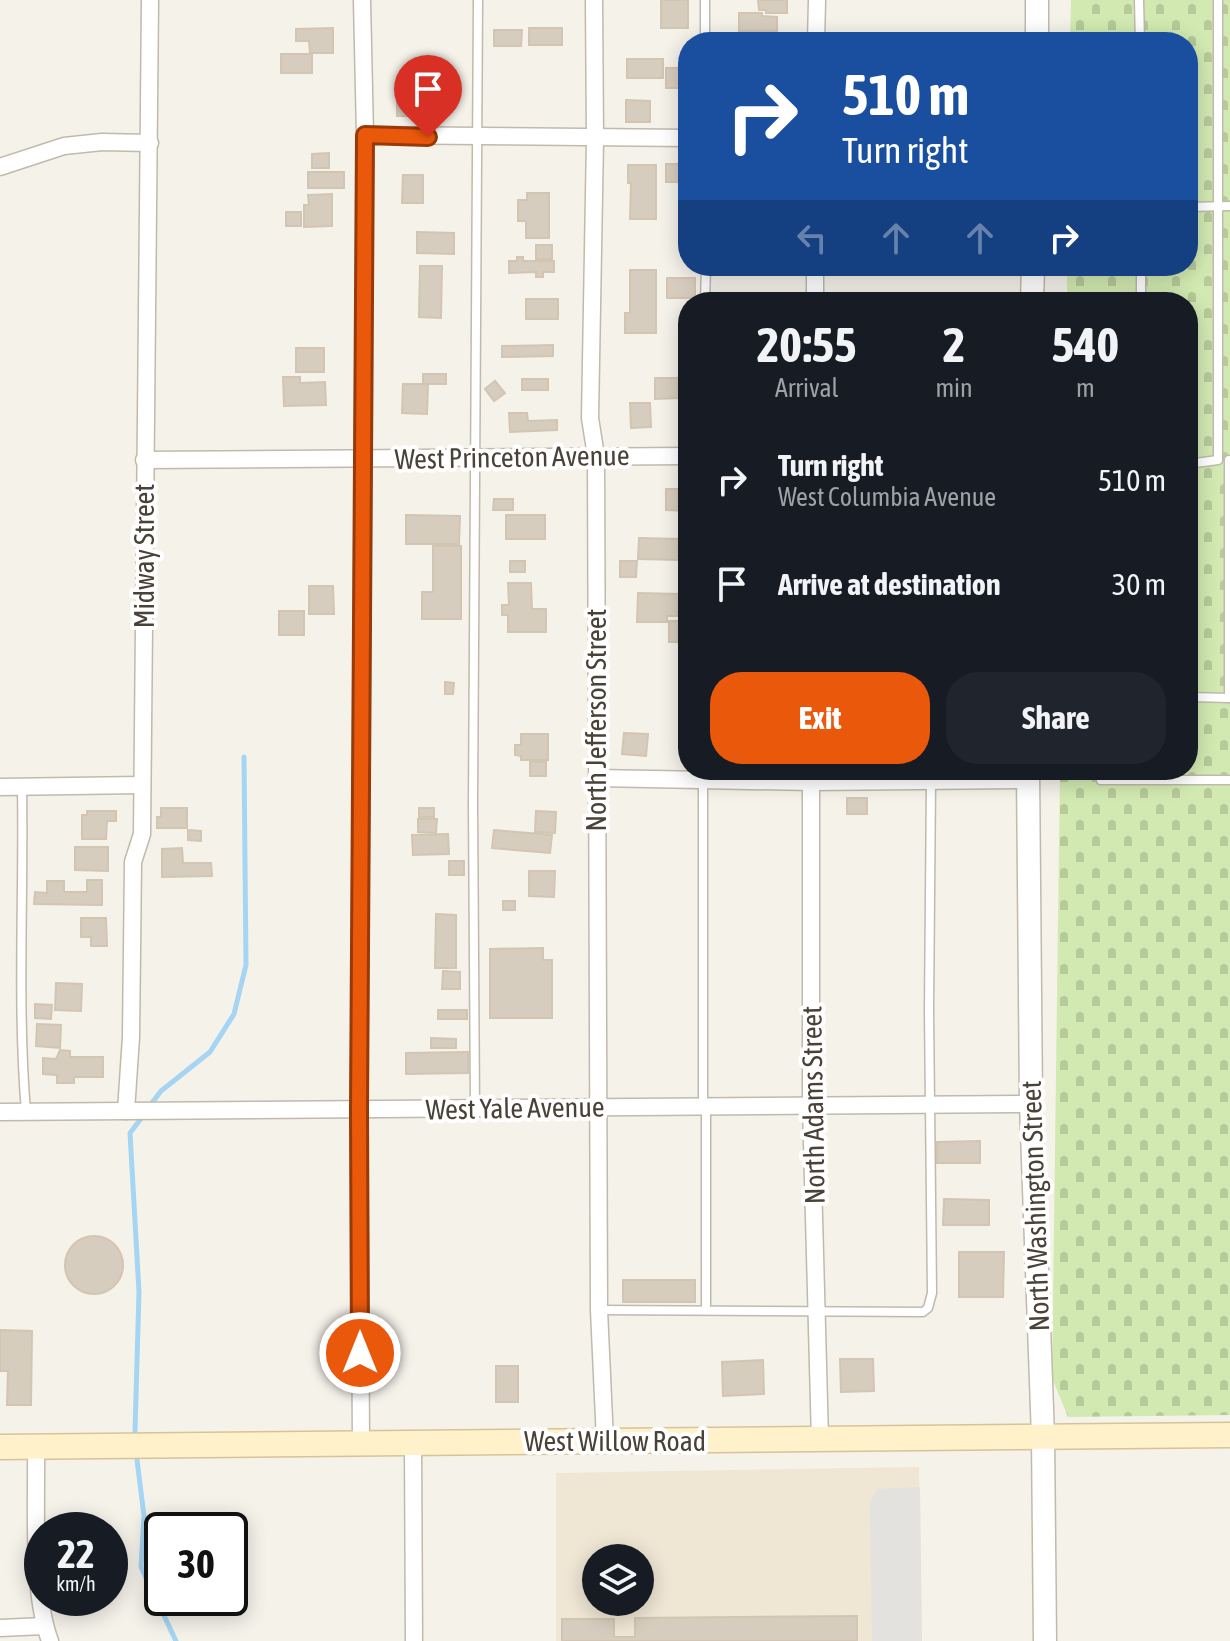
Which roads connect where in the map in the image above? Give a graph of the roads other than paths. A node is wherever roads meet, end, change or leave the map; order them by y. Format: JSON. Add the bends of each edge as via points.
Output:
{"nodes":[{"id":1,"x":150,"y":0,"type":"edge"},
{"id":2,"x":362,"y":0,"type":"edge"},
{"id":3,"x":478,"y":0,"type":"edge"},
{"id":4,"x":594,"y":0,"type":"edge"},
{"id":5,"x":705,"y":0,"type":"edge"},
{"id":6,"x":817,"y":0,"type":"edge"},
{"id":7,"x":1037,"y":0,"type":"edge"},
{"id":8,"x":1139,"y":0,"type":"edge"},
{"id":9,"x":1218,"y":0,"type":"edge"},
{"id":10,"x":705,"y":32,"type":"edge"},
{"id":11,"x":816,"y":32,"type":"edge"},
{"id":12,"x":1037,"y":32,"type":"edge"},
{"id":13,"x":1140,"y":32,"type":"edge"},
{"id":14,"x":365,"y":135,"type":"junction"},
{"id":15,"x":478,"y":137,"type":"junction"},
{"id":16,"x":678,"y":138,"type":"edge"},
{"id":17,"x":595,"y":139,"type":"junction"},
{"id":18,"x":150,"y":143,"type":"junction"},
{"id":19,"x":0,"y":167,"type":"edge"},
{"id":20,"x":1230,"y":206,"type":"edge"},
{"id":21,"x":1198,"y":207,"type":"edge"},
{"id":22,"x":1218,"y":207,"type":"junction"},
{"id":23,"x":596,"y":456,"type":"junction"},
{"id":24,"x":678,"y":456,"type":"edge"},
{"id":25,"x":476,"y":458,"type":"junction"},
{"id":26,"x":363,"y":459,"type":"junction"},
{"id":27,"x":144,"y":460,"type":"junction"},
{"id":28,"x":1218,"y":460,"type":"junction"},
{"id":29,"x":1230,"y":460,"type":"edge"},
{"id":30,"x":1198,"y":463,"type":"edge"},
{"id":31,"x":1230,"y":605,"type":"edge"},
{"id":32,"x":1198,"y":697,"type":"edge"},
{"id":33,"x":1230,"y":698,"type":"edge"},
{"id":34,"x":678,"y":776,"type":"edge"},
{"id":35,"x":596,"y":778,"type":"junction"},
{"id":36,"x":703,"y":780,"type":"edge"},
{"id":37,"x":811,"y":780,"type":"edge"},
{"id":38,"x":907,"y":780,"type":"edge"},
{"id":39,"x":947,"y":780,"type":"edge"},
{"id":40,"x":1028,"y":780,"type":"edge"},
{"id":41,"x":1101,"y":780,"type":"edge"},
{"id":42,"x":1198,"y":780,"type":"edge"},
{"id":43,"x":1198,"y":780,"type":"edge"},
{"id":44,"x":1230,"y":780,"type":"edge"},
{"id":45,"x":931,"y":781,"type":"junction"},
{"id":46,"x":142,"y":785,"type":"junction"},
{"id":47,"x":22,"y":786,"type":"junction"},
{"id":48,"x":0,"y":787,"type":"edge"},
{"id":49,"x":930,"y":1104,"type":"junction"},
{"id":50,"x":1031,"y":1104,"type":"junction"},
{"id":51,"x":811,"y":1105,"type":"junction"},
{"id":52,"x":598,"y":1106,"type":"junction"},
{"id":53,"x":704,"y":1106,"type":"junction"},
{"id":54,"x":475,"y":1109,"type":"junction"},
{"id":55,"x":359,"y":1110,"type":"junction"},
{"id":56,"x":127,"y":1111,"type":"junction"},
{"id":57,"x":0,"y":1112,"type":"edge"},
{"id":58,"x":26,"y":1112,"type":"junction"},
{"id":59,"x":599,"y":1310,"type":"junction"},
{"id":60,"x":706,"y":1310,"type":"junction"},
{"id":61,"x":817,"y":1310,"type":"junction"},
{"id":62,"x":1230,"y":1435,"type":"edge"},
{"id":63,"x":1043,"y":1437,"type":"junction"},
{"id":64,"x":820,"y":1440,"type":"junction"},
{"id":65,"x":605,"y":1441,"type":"junction"},
{"id":66,"x":361,"y":1443,"type":"junction"},
{"id":67,"x":413,"y":1443,"type":"junction"},
{"id":68,"x":36,"y":1446,"type":"junction"},
{"id":69,"x":0,"y":1447,"type":"edge"},
{"id":70,"x":0,"y":1628,"type":"edge"},
{"id":71,"x":47,"y":1633,"type":"edge"},
{"id":72,"x":414,"y":1641,"type":"edge"},
{"id":73,"x":1045,"y":1641,"type":"edge"}],
"edges":[{"from":1,"to":18,"type":"street","name":"Midway Street"},
{"from":2,"to":14,"type":"street"},
{"from":3,"to":15,"type":"lane"},
{"from":4,"to":17,"type":"street","name":"North Jefferson Street"},
{"from":5,"to":10,"type":"lane"},
{"from":6,"to":11,"type":"street"},
{"from":7,"to":12,"type":"street"},
{"from":8,"to":13,"type":"lane"},
{"from":9,"to":22,"type":"lane"},
{"from":14,"to":15,"type":"street"},
{"from":14,"to":26,"type":"street"},
{"from":15,"to":17,"type":"street"},
{"from":15,"to":25,"type":"lane"},
{"from":16,"to":17,"type":"street"},
{"from":17,"to":23,"type":"street","name":"North Jefferson Street","via":[[590,418]]},
{"from":18,"to":19,"type":"street","via":[[64,146]]},
{"from":18,"to":27,"type":"street","name":"Midway Street"},
{"from":20,"to":22,"type":"lane"},
{"from":21,"to":22,"type":"lane"},
{"from":22,"to":28,"type":"lane"},
{"from":23,"to":24,"type":"street","name":"West Princeton Avenue"},
{"from":23,"to":25,"type":"street","name":"West Princeton Avenue"},
{"from":23,"to":35,"type":"street","name":"North Jefferson Street"},
{"from":25,"to":26,"type":"street","name":"West Princeton Avenue"},
{"from":25,"to":54,"type":"lane"},
{"from":26,"to":27,"type":"street","name":"West Princeton Avenue"},
{"from":26,"to":55,"type":"street"},
{"from":27,"to":46,"type":"street","name":"Midway Street"},
{"from":28,"to":29,"type":"lane"},
{"from":28,"to":30,"type":"lane"},
{"from":29,"to":31,"type":"lane"},
{"from":31,"to":33,"type":"lane"},
{"from":32,"to":33,"type":"lane"},
{"from":34,"to":35,"type":"street"},
{"from":35,"to":52,"type":"street","name":"North Jefferson Street"},
{"from":36,"to":53,"type":"lane"},
{"from":37,"to":51,"type":"street","name":"North Adams Street"},
{"from":38,"to":45,"type":"street"},
{"from":39,"to":45,"type":"street"},
{"from":40,"to":50,"type":"street","name":"North Washington Street"},
{"from":41,"to":43,"type":"lane"},
{"from":42,"to":44,"type":"lane"},
{"from":45,"to":49,"type":"lane"},
{"from":46,"to":47,"type":"street"},
{"from":46,"to":56,"type":"street","name":"Midway Street","via":[[142,834],[133,862]]},
{"from":47,"to":48,"type":"street"},
{"from":47,"to":58,"type":"lane","via":[[21,1058]]},
{"from":49,"to":50,"type":"street","name":"West Yale Avenue"},
{"from":49,"to":51,"type":"street","name":"West Yale Avenue"},
{"from":49,"to":61,"type":"lane","via":[[928,1308]]},
{"from":50,"to":63,"type":"street","name":"North Washington Street"},
{"from":51,"to":53,"type":"street","name":"West Yale Avenue"},
{"from":51,"to":61,"type":"street","name":"North Adams Street"},
{"from":52,"to":53,"type":"street","name":"West Yale Avenue"},
{"from":52,"to":54,"type":"street","name":"West Yale Avenue"},
{"from":52,"to":59,"type":"street","name":"North Jefferson Street"},
{"from":53,"to":60,"type":"lane"},
{"from":54,"to":55,"type":"street","name":"West Yale Avenue"},
{"from":55,"to":56,"type":"street","name":"West Yale Avenue"},
{"from":55,"to":66,"type":"street"},
{"from":56,"to":58,"type":"street","name":"West Yale Avenue"},
{"from":57,"to":58,"type":"street","name":"West Yale Avenue"},
{"from":59,"to":60,"type":"lane"},
{"from":59,"to":65,"type":"street","name":"North Jefferson Street"},
{"from":60,"to":61,"type":"lane"},
{"from":61,"to":64,"type":"street","name":"North Adams Street"},
{"from":62,"to":63,"type":"main road","name":"West Willow Road"},
{"from":63,"to":64,"type":"main road","name":"West Willow Road"},
{"from":63,"to":73,"type":"street","name":"North Washington Street"},
{"from":64,"to":65,"type":"main road","name":"West Willow Road"},
{"from":65,"to":67,"type":"main road","name":"West Willow Road"},
{"from":66,"to":67,"type":"main road","name":"West Willow Road"},
{"from":66,"to":68,"type":"main road","name":"West Willow Road"},
{"from":67,"to":72,"type":"street"},
{"from":68,"to":69,"type":"main road","name":"West Willow Road"},
{"from":68,"to":71,"type":"street","via":[[37,1553]]},
{"from":70,"to":71,"type":"street"}]}
